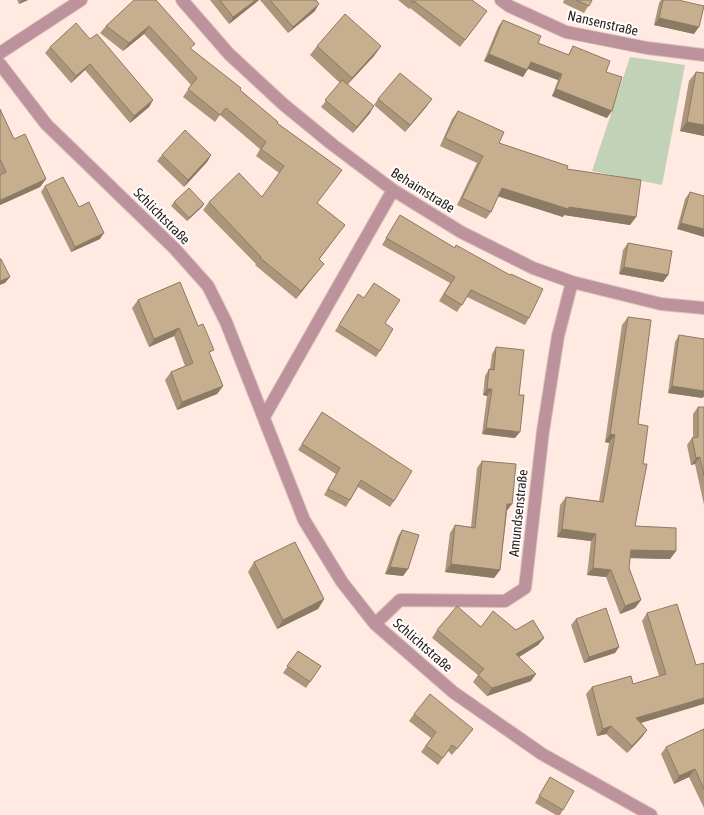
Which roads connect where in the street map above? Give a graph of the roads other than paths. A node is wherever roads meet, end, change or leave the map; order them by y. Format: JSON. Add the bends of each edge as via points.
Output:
{"nodes":[{"id":1,"x":81,"y":0,"type":"edge"},
{"id":2,"x":182,"y":0,"type":"edge"},
{"id":3,"x":500,"y":0,"type":"edge"},
{"id":4,"x":0,"y":53,"type":"edge"},
{"id":5,"x":704,"y":55,"type":"edge"},
{"id":6,"x":0,"y":64,"type":"edge"},
{"id":7,"x":393,"y":190,"type":"junction"},
{"id":8,"x":572,"y":282,"type":"junction"},
{"id":9,"x":704,"y":308,"type":"edge"},
{"id":10,"x":264,"y":417,"type":"junction"},
{"id":11,"x":375,"y":624,"type":"junction"},
{"id":12,"x":651,"y":815,"type":"edge"}],
"edges":[{"from":1,"to":4,"type":"street"},
{"from":2,"to":7,"type":"street","name":"Behaimstraße","via":[[229,54],[283,104]]},
{"from":3,"to":5,"type":"street","name":"Nansenstraße","via":[[566,32]]},
{"from":6,"to":10,"type":"street","name":"Schlichtstraße","via":[[46,124],[175,249],[208,286]]},
{"from":7,"to":8,"type":"street","name":"Behaimstraße","via":[[462,232],[533,268]]},
{"from":7,"to":10,"type":"street"},
{"from":8,"to":9,"type":"street","name":"Behaimstraße","via":[[661,304]]},
{"from":8,"to":11,"type":"street","name":"Amundsenstraße","via":[[558,336],[542,430],[525,588],[504,601],[400,600]]},
{"from":10,"to":11,"type":"street","name":"Schlichtstraße","via":[[304,520],[342,582]]},
{"from":11,"to":12,"type":"street","name":"Schlichtstraße","via":[[453,692],[542,754]]}]}
